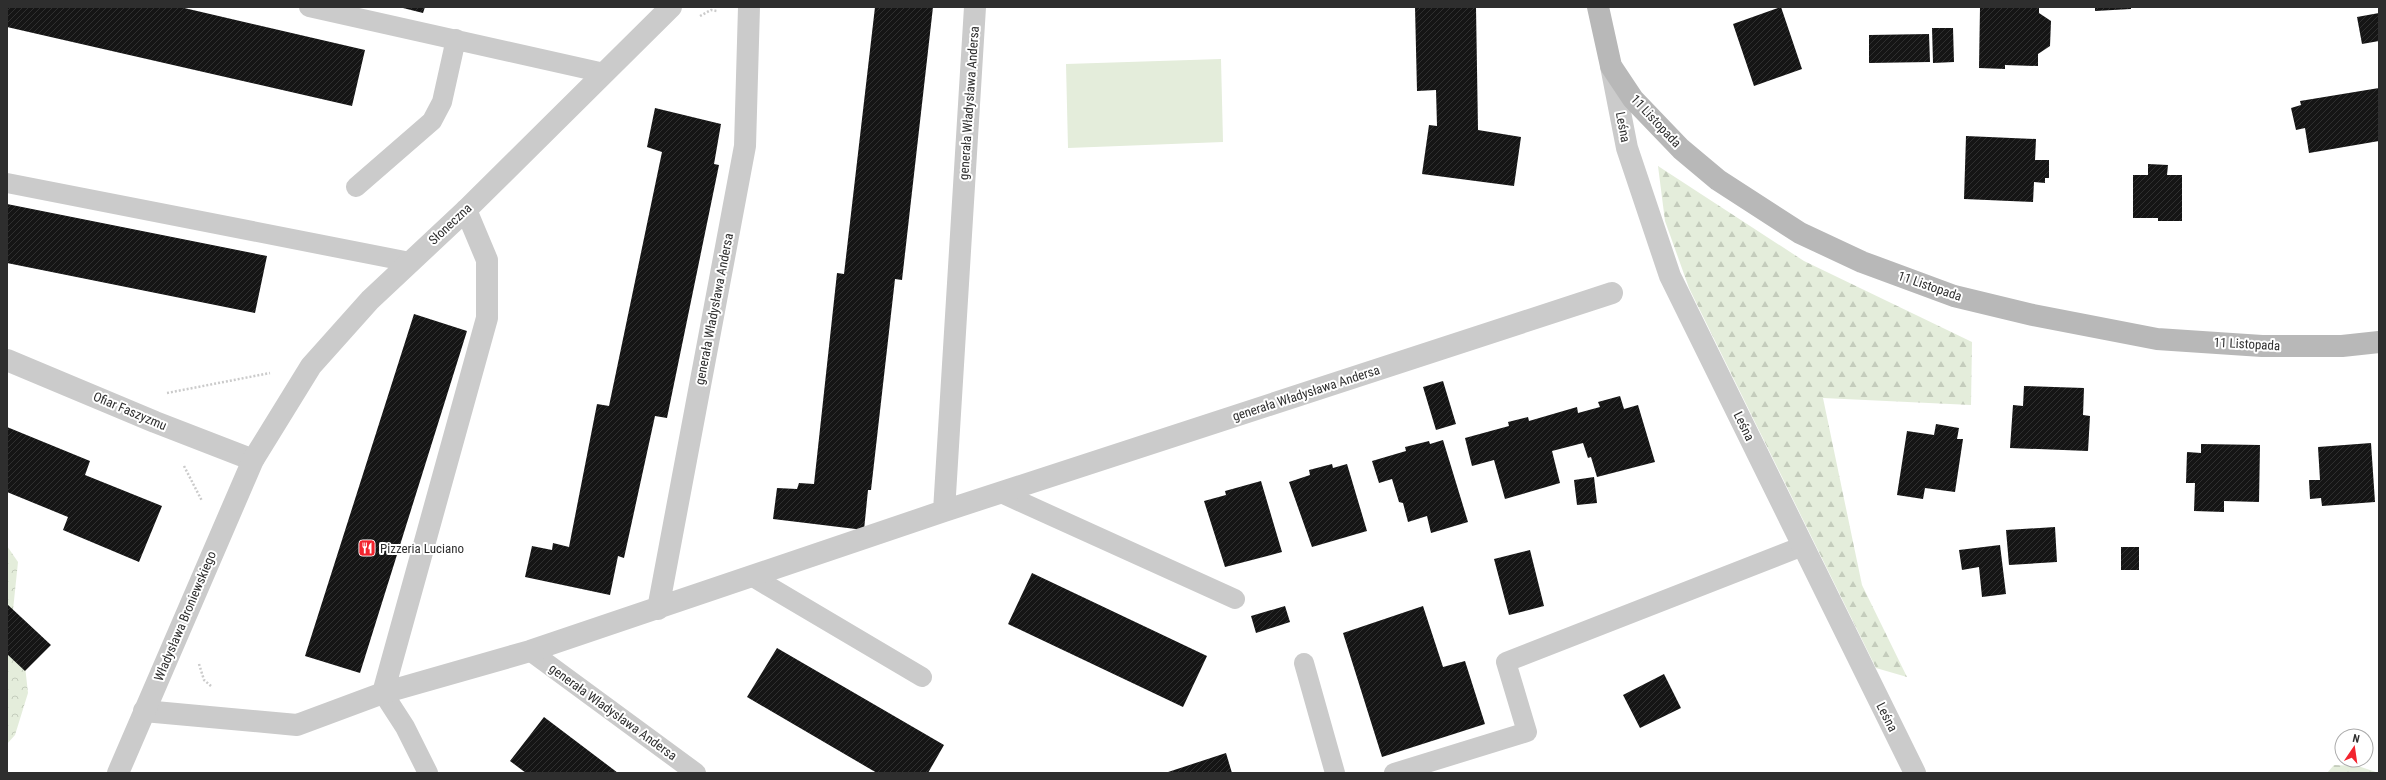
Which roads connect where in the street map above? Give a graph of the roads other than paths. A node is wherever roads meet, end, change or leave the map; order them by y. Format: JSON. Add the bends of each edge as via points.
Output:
{"nodes":[{"id":1,"x":309,"y":7,"type":"edge"},
{"id":2,"x":671,"y":7,"type":"edge"},
{"id":3,"x":748,"y":7,"type":"edge"},
{"id":4,"x":975,"y":7,"type":"edge"},
{"id":5,"x":1598,"y":7,"type":"edge"},
{"id":6,"x":456,"y":39,"type":"junction"},
{"id":7,"x":1611,"y":66,"type":"junction"},
{"id":8,"x":604,"y":72,"type":"junction"},
{"id":9,"x":7,"y":183,"type":"edge"},
{"id":10,"x":356,"y":187,"type":"dead end"},
{"id":11,"x":466,"y":210,"type":"junction"},
{"id":12,"x":410,"y":262,"type":"junction"},
{"id":13,"x":1612,"y":293,"type":"dead end"},
{"id":14,"x":2379,"y":342,"type":"edge"},
{"id":15,"x":7,"y":360,"type":"edge"},
{"id":16,"x":253,"y":460,"type":"junction"},
{"id":17,"x":1000,"y":493,"type":"junction"},
{"id":18,"x":944,"y":511,"type":"junction"},
{"id":19,"x":1802,"y":546,"type":"junction"},
{"id":20,"x":754,"y":577,"type":"junction"},
{"id":21,"x":1235,"y":599,"type":"dead end"},
{"id":22,"x":658,"y":609,"type":"junction"},
{"id":23,"x":530,"y":652,"type":"junction"},
{"id":24,"x":1304,"y":663,"type":"dead end"},
{"id":25,"x":922,"y":677,"type":"dead end"},
{"id":26,"x":383,"y":693,"type":"junction"},
{"id":27,"x":144,"y":711,"type":"junction"},
{"id":28,"x":118,"y":773,"type":"edge"},
{"id":29,"x":428,"y":773,"type":"edge"},
{"id":30,"x":696,"y":773,"type":"edge"},
{"id":31,"x":1335,"y":773,"type":"edge"},
{"id":32,"x":1394,"y":773,"type":"edge"},
{"id":33,"x":1915,"y":773,"type":"edge"}],
"edges":[{"from":1,"to":6,"type":"lane"},
{"from":2,"to":8,"type":"street","name":"Słoneczna"},
{"from":3,"to":22,"type":"street","name":"generała Władysława Andersa","via":[[745,146]]},
{"from":4,"to":18,"type":"street","name":"generała Władysława Andersa"},
{"from":5,"to":7,"type":"main road","name":"11 Listopada"},
{"from":6,"to":8,"type":"lane"},
{"from":6,"to":10,"type":"lane","via":[[442,102],[432,121]]},
{"from":7,"to":14,"type":"main road","name":"11 Listopada","via":[[1632,99],[1651,120],[1718,180],[1800,233],[1862,262],[1954,296],[2033,315],[2157,339],[2262,346],[2342,346]]},
{"from":7,"to":19,"type":"street","name":"Leśna","via":[[1627,148],[1670,276]]},
{"from":8,"to":11,"type":"street","name":"Słoneczna"},
{"from":9,"to":12,"type":"lane"},
{"from":11,"to":12,"type":"street","name":"Słoneczna"},
{"from":11,"to":26,"type":"street","via":[[487,260],[487,318]]},
{"from":12,"to":16,"type":"street","name":"Słoneczna","via":[[370,300],[311,366]]},
{"from":13,"to":17,"type":"street","name":"generała Władysława Andersa"},
{"from":15,"to":16,"type":"street","name":"Ofiar Faszyzmu"},
{"from":16,"to":27,"type":"street","name":"Władysława Broniewskiego"},
{"from":17,"to":18,"type":"street","name":"generała Władysława Andersa"},
{"from":17,"to":21,"type":"lane"},
{"from":18,"to":20,"type":"street","name":"generała Władysława Andersa"},
{"from":19,"to":32,"type":"lane","via":[[1506,662],[1527,732]]},
{"from":19,"to":33,"type":"street","name":"Leśna"},
{"from":20,"to":22,"type":"street","name":"generała Władysława Andersa"},
{"from":20,"to":25,"type":"lane"},
{"from":22,"to":23,"type":"street","name":"generała Władysława Andersa"},
{"from":23,"to":26,"type":"street","name":"generała Władysława Andersa"},
{"from":23,"to":30,"type":"lane","name":"generała Władysława Andersa"},
{"from":24,"to":31,"type":"lane"},
{"from":26,"to":27,"type":"street","name":"generała Władysława Andersa","via":[[297,725]]},
{"from":26,"to":29,"type":"lane"},
{"from":27,"to":28,"type":"street","name":"Władysława Broniewskiego"}]}
